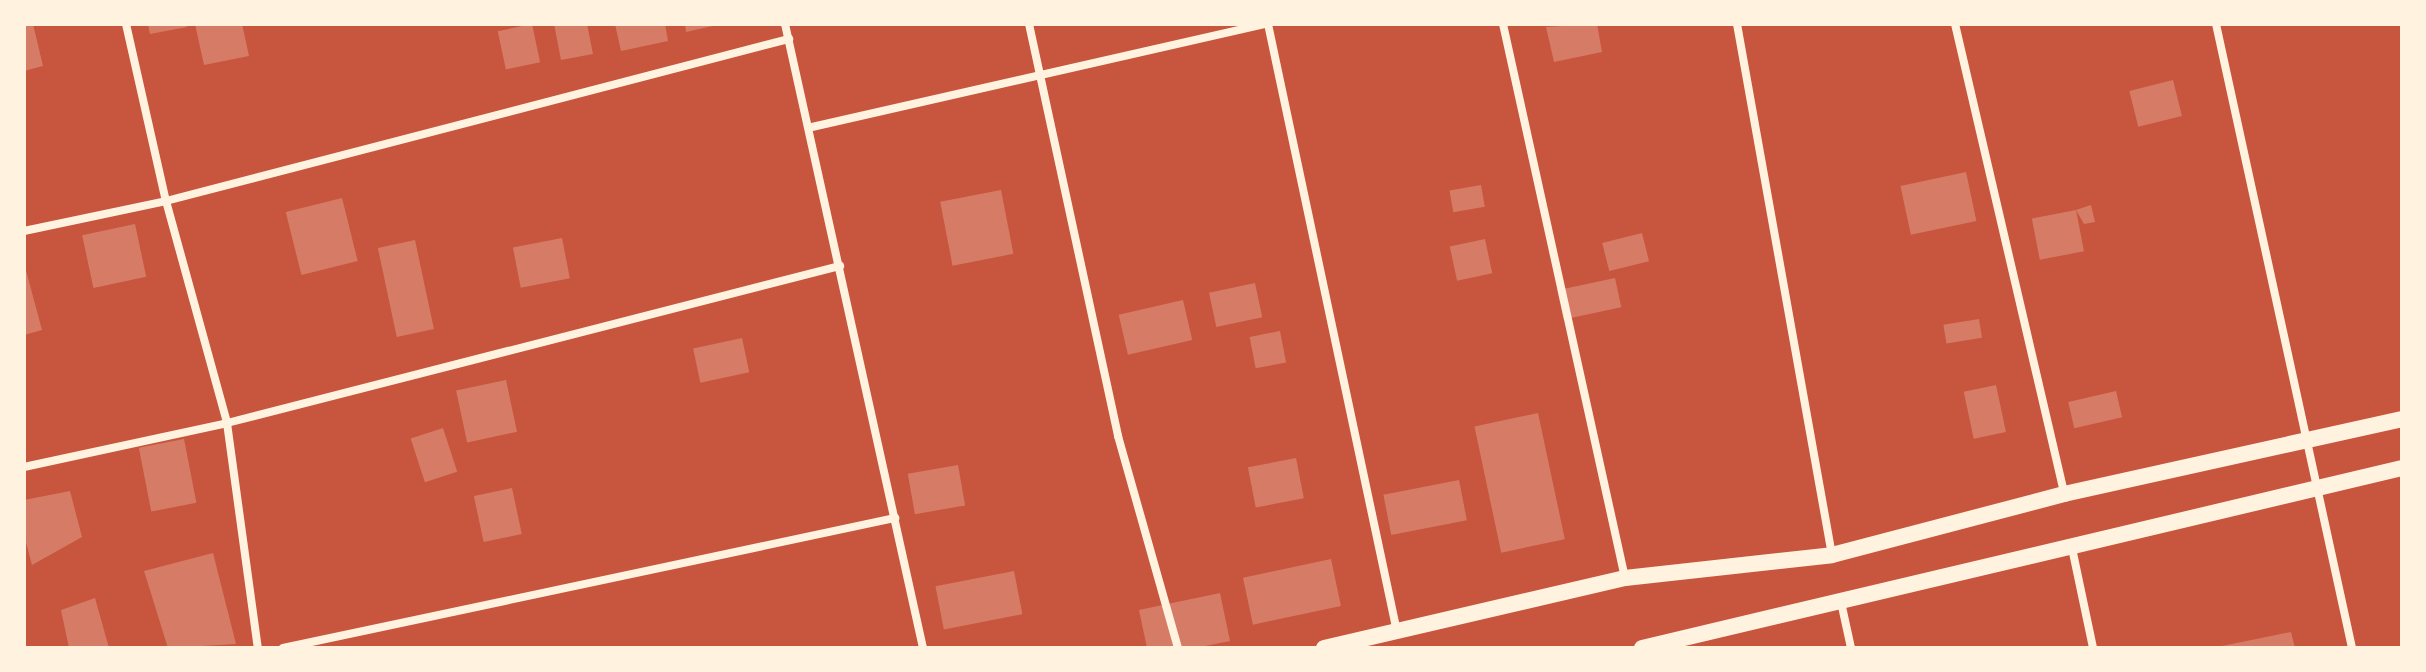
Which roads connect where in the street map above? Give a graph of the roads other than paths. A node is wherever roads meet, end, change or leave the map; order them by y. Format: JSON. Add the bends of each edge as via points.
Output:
{"nodes":[{"id":1,"x":126,"y":24,"type":"edge"},
{"id":2,"x":785,"y":24,"type":"edge"},
{"id":3,"x":1029,"y":24,"type":"edge"},
{"id":4,"x":1266,"y":24,"type":"edge"},
{"id":5,"x":1503,"y":24,"type":"edge"},
{"id":6,"x":1737,"y":24,"type":"edge"},
{"id":7,"x":1955,"y":24,"type":"edge"},
{"id":8,"x":2216,"y":24,"type":"edge"},
{"id":9,"x":789,"y":39,"type":"junction"},
{"id":10,"x":1040,"y":73,"type":"junction"},
{"id":11,"x":812,"y":127,"type":"junction"},
{"id":12,"x":166,"y":201,"type":"junction"},
{"id":13,"x":24,"y":231,"type":"edge"},
{"id":14,"x":840,"y":266,"type":"junction"},
{"id":15,"x":2402,"y":419,"type":"edge"},
{"id":16,"x":227,"y":423,"type":"junction"},
{"id":17,"x":2304,"y":437,"type":"junction"},
{"id":18,"x":24,"y":467,"type":"edge"},
{"id":19,"x":2402,"y":468,"type":"edge"},
{"id":20,"x":2319,"y":484,"type":"junction"},
{"id":21,"x":2064,"y":494,"type":"junction"},
{"id":22,"x":895,"y":518,"type":"junction"},
{"id":23,"x":2072,"y":548,"type":"junction"},
{"id":24,"x":1832,"y":555,"type":"junction"},
{"id":25,"x":1625,"y":578,"type":"junction"},
{"id":26,"x":1841,"y":602,"type":"junction"},
{"id":27,"x":1397,"y":632,"type":"junction"},
{"id":28,"x":258,"y":648,"type":"edge"},
{"id":29,"x":283,"y":648,"type":"edge"},
{"id":30,"x":923,"y":648,"type":"edge"},
{"id":31,"x":1178,"y":648,"type":"edge"},
{"id":32,"x":1324,"y":648,"type":"edge"},
{"id":33,"x":1642,"y":648,"type":"edge"},
{"id":34,"x":1851,"y":648,"type":"edge"},
{"id":35,"x":2093,"y":648,"type":"edge"},
{"id":36,"x":2352,"y":648,"type":"edge"}],
"edges":[{"from":1,"to":12,"type":"street"},
{"from":2,"to":9,"type":"street"},
{"from":3,"to":10,"type":"street"},
{"from":4,"to":10,"type":"street"},
{"from":4,"to":27,"type":"street"},
{"from":5,"to":25,"type":"street"},
{"from":6,"to":24,"type":"street"},
{"from":7,"to":21,"type":"street"},
{"from":8,"to":17,"type":"street"},
{"from":9,"to":11,"type":"street"},
{"from":9,"to":12,"type":"street"},
{"from":10,"to":11,"type":"street"},
{"from":10,"to":31,"type":"street","via":[[1118,436]]},
{"from":11,"to":14,"type":"street"},
{"from":12,"to":13,"type":"street"},
{"from":12,"to":16,"type":"street"},
{"from":14,"to":16,"type":"street"},
{"from":14,"to":22,"type":"street"},
{"from":15,"to":17,"type":"main road"},
{"from":16,"to":18,"type":"street"},
{"from":16,"to":28,"type":"street"},
{"from":17,"to":20,"type":"street"},
{"from":17,"to":21,"type":"main road"},
{"from":19,"to":20,"type":"main road"},
{"from":20,"to":23,"type":"main road"},
{"from":20,"to":36,"type":"street"},
{"from":21,"to":24,"type":"main road"},
{"from":22,"to":29,"type":"street"},
{"from":22,"to":30,"type":"street"},
{"from":23,"to":26,"type":"main road"},
{"from":23,"to":35,"type":"street"},
{"from":24,"to":25,"type":"main road"},
{"from":25,"to":27,"type":"main road"},
{"from":26,"to":33,"type":"main road"},
{"from":26,"to":34,"type":"street"},
{"from":27,"to":32,"type":"main road"}]}
